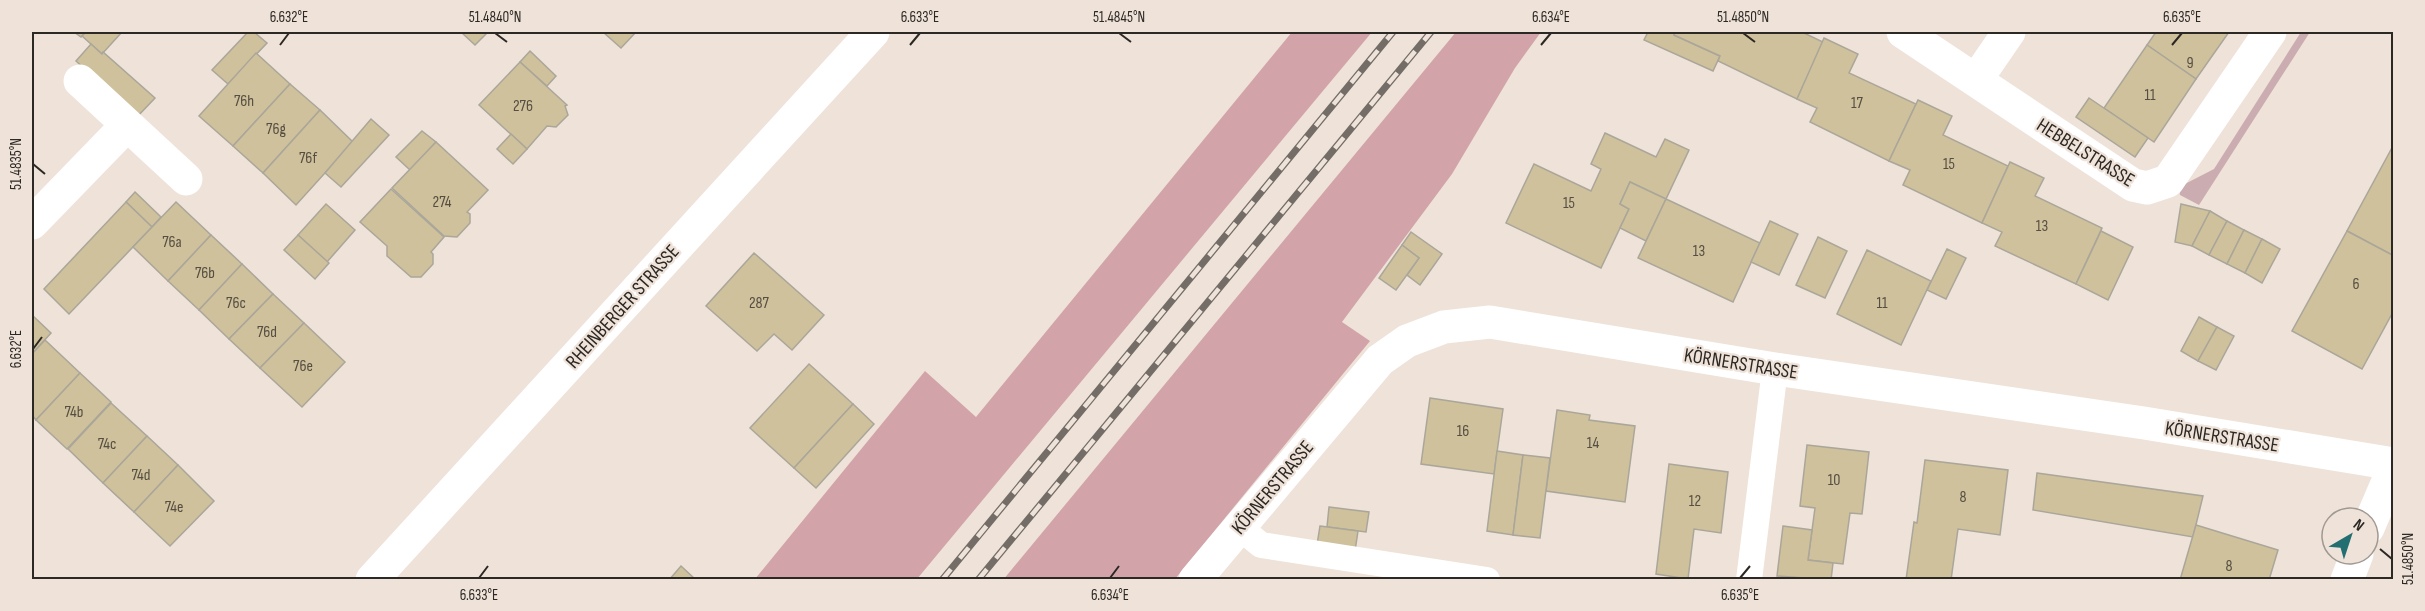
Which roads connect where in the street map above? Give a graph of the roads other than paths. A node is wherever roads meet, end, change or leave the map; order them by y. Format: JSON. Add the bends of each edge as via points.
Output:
{"nodes":[{"id":1,"x":873,"y":32,"type":"edge"},
{"id":2,"x":1903,"y":32,"type":"edge"},
{"id":3,"x":2008,"y":32,"type":"edge"},
{"id":4,"x":2270,"y":32,"type":"edge"},
{"id":5,"x":1976,"y":80,"type":"junction"},
{"id":6,"x":80,"y":81,"type":"dead end"},
{"id":7,"x":127,"y":125,"type":"junction"},
{"id":8,"x":186,"y":179,"type":"dead end"},
{"id":9,"x":32,"y":223,"type":"edge"},
{"id":10,"x":1775,"y":369,"type":"junction"},
{"id":11,"x":2394,"y":466,"type":"edge"},
{"id":12,"x":2377,"y":506,"type":"edge"},
{"id":13,"x":1239,"y":527,"type":"junction"},
{"id":14,"x":372,"y":579,"type":"edge"},
{"id":15,"x":1195,"y":579,"type":"edge"},
{"id":16,"x":1487,"y":579,"type":"edge"},
{"id":17,"x":1749,"y":579,"type":"edge"}],
"edges":[{"from":1,"to":14,"type":"street","name":"RHEINBERGER STRASSE"},
{"from":2,"to":5,"type":"street","name":"HEBBELSTRASSE"},
{"from":3,"to":5,"type":"street"},
{"from":4,"to":5,"type":"street","name":"HEBBELSTRASSE","via":[[2168,181],[2147,188],[2133,185]]},
{"from":6,"to":7,"type":"street"},
{"from":7,"to":8,"type":"street"},
{"from":7,"to":9,"type":"street"},
{"from":10,"to":11,"type":"street","name":"KÖRNERSTRASSE","via":[[2144,423]]},
{"from":10,"to":13,"type":"street","name":"KÖRNERSTRASSE","via":[[1490,322],[1444,327],[1407,341],[1380,360]]},
{"from":10,"to":17,"type":"lane"},
{"from":11,"to":12,"type":"street"},
{"from":13,"to":15,"type":"street","name":"KÖRNERSTRASSE"},
{"from":13,"to":16,"type":"lane","via":[[1261,545]]}]}
